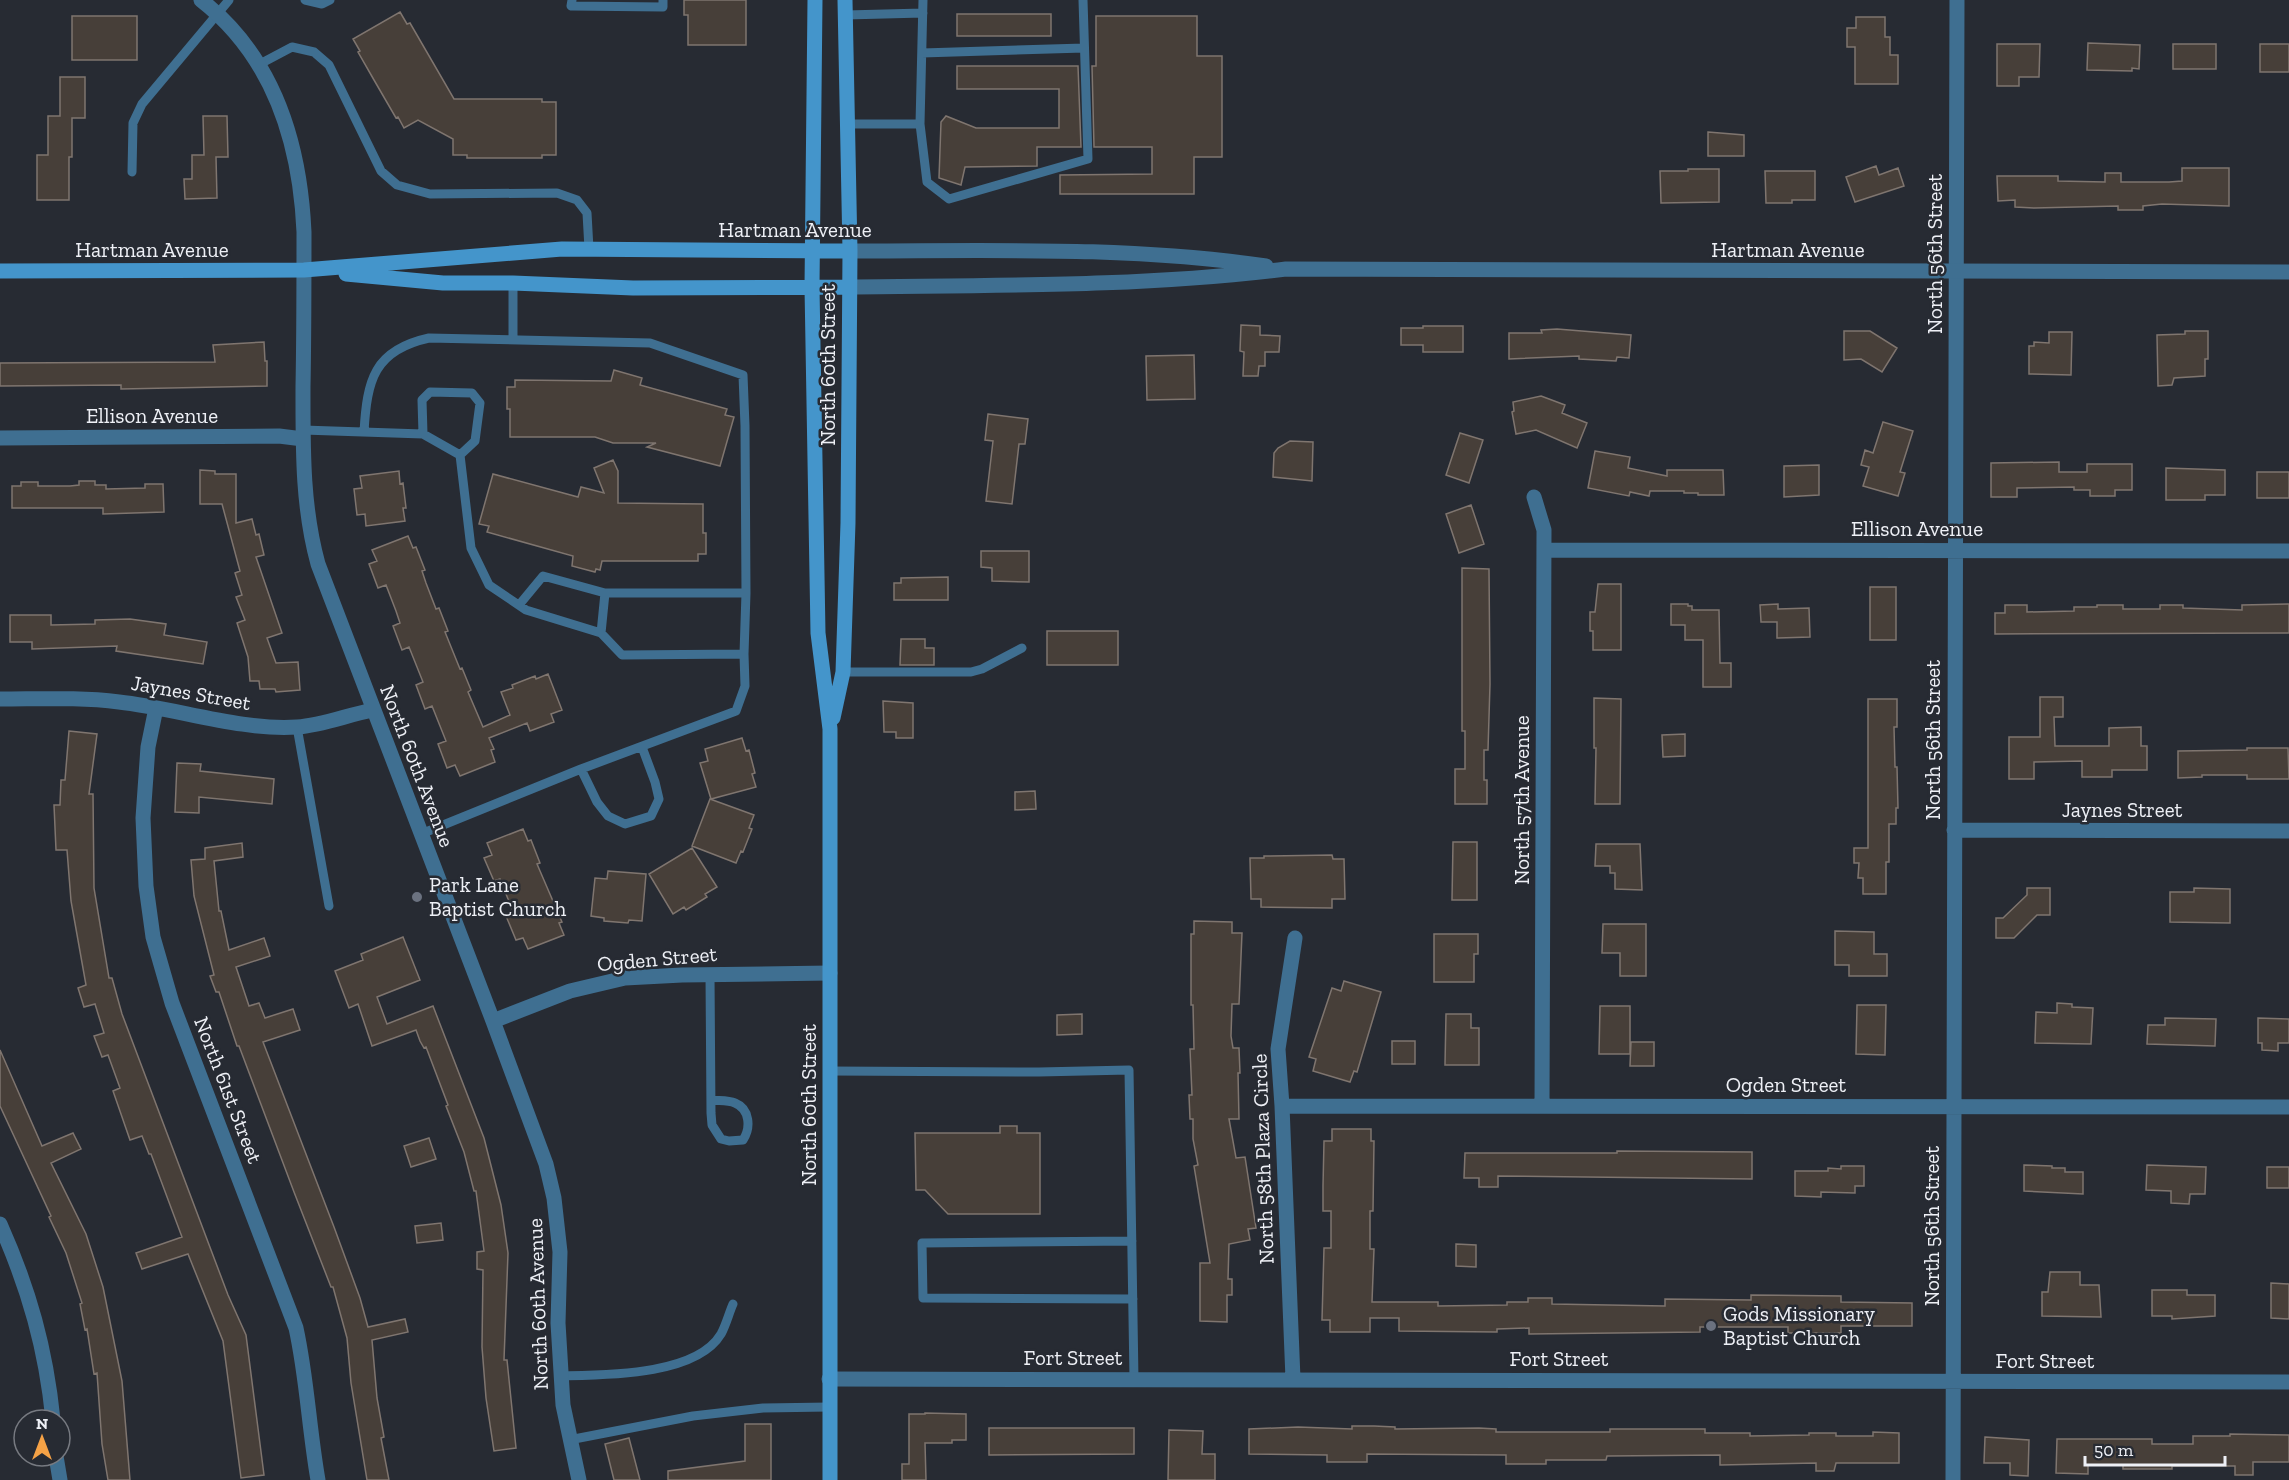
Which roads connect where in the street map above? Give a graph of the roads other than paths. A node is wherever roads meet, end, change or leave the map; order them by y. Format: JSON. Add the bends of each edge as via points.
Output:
{"nodes":[{"id":1,"x":201,"y":0,"type":"edge"},
{"id":2,"x":229,"y":0,"type":"edge"},
{"id":3,"x":305,"y":0,"type":"edge"},
{"id":4,"x":330,"y":0,"type":"edge"},
{"id":5,"x":572,"y":0,"type":"edge"},
{"id":6,"x":663,"y":0,"type":"edge"},
{"id":7,"x":815,"y":0,"type":"edge"},
{"id":8,"x":923,"y":0,"type":"edge"},
{"id":9,"x":1083,"y":0,"type":"edge"},
{"id":10,"x":1957,"y":0,"type":"edge"},
{"id":11,"x":846,"y":7,"type":"edge"},
{"id":12,"x":216,"y":13,"type":"junction"},
{"id":13,"x":923,"y":13,"type":"junction"},
{"id":14,"x":1084,"y":48,"type":"junction"},
{"id":15,"x":922,"y":53,"type":"junction"},
{"id":16,"x":258,"y":65,"type":"junction"},
{"id":17,"x":848,"y":124,"type":"junction"},
{"id":18,"x":920,"y":124,"type":"junction"},
{"id":19,"x":132,"y":172,"type":"dead end"},
{"id":20,"x":589,"y":249,"type":"junction"},
{"id":21,"x":849,"y":251,"type":"junction"},
{"id":22,"x":813,"y":252,"type":"junction"},
{"id":23,"x":1286,"y":269,"type":"junction"},
{"id":24,"x":304,"y":270,"type":"junction"},
{"id":25,"x":0,"y":271,"type":"edge"},
{"id":26,"x":1956,"y":272,"type":"junction"},
{"id":27,"x":2289,"y":272,"type":"edge"},
{"id":28,"x":513,"y":283,"type":"junction"},
{"id":29,"x":813,"y":287,"type":"junction"},
{"id":30,"x":849,"y":287,"type":"junction"},
{"id":31,"x":513,"y":339,"type":"junction"},
{"id":32,"x":364,"y":432,"type":"junction"},
{"id":33,"x":303,"y":434,"type":"junction"},
{"id":34,"x":423,"y":434,"type":"junction"},
{"id":35,"x":0,"y":438,"type":"edge"},
{"id":36,"x":460,"y":455,"type":"junction"},
{"id":37,"x":1534,"y":497,"type":"dead end"},
{"id":38,"x":1545,"y":550,"type":"junction"},
{"id":39,"x":1955,"y":550,"type":"junction"},
{"id":40,"x":2289,"y":551,"type":"edge"},
{"id":41,"x":605,"y":593,"type":"junction"},
{"id":42,"x":746,"y":593,"type":"junction"},
{"id":43,"x":519,"y":605,"type":"junction"},
{"id":44,"x":601,"y":633,"type":"junction"},
{"id":45,"x":1022,"y":648,"type":"dead end"},
{"id":46,"x":744,"y":654,"type":"junction"},
{"id":47,"x":843,"y":672,"type":"junction"},
{"id":48,"x":0,"y":699,"type":"edge"},
{"id":49,"x":156,"y":708,"type":"junction"},
{"id":50,"x":373,"y":710,"type":"junction"},
{"id":51,"x":297,"y":727,"type":"junction"},
{"id":52,"x":830,"y":729,"type":"junction"},
{"id":53,"x":642,"y":747,"type":"junction"},
{"id":54,"x":581,"y":769,"type":"junction"},
{"id":55,"x":1954,"y":830,"type":"junction"},
{"id":56,"x":2289,"y":831,"type":"edge"},
{"id":57,"x":421,"y":834,"type":"junction"},
{"id":58,"x":329,"y":906,"type":"dead end"},
{"id":59,"x":1295,"y":938,"type":"dead end"},
{"id":60,"x":830,"y":973,"type":"junction"},
{"id":61,"x":710,"y":975,"type":"junction"},
{"id":62,"x":493,"y":1021,"type":"junction"},
{"id":63,"x":830,"y":1071,"type":"junction"},
{"id":64,"x":711,"y":1100,"type":"junction"},
{"id":65,"x":1282,"y":1106,"type":"junction"},
{"id":66,"x":1542,"y":1106,"type":"junction"},
{"id":67,"x":1953,"y":1106,"type":"junction"},
{"id":68,"x":2289,"y":1107,"type":"edge"},
{"id":69,"x":0,"y":1224,"type":"edge"},
{"id":70,"x":1132,"y":1241,"type":"junction"},
{"id":71,"x":1132,"y":1299,"type":"junction"},
{"id":72,"x":733,"y":1304,"type":"dead end"},
{"id":73,"x":560,"y":1376,"type":"junction"},
{"id":74,"x":829,"y":1379,"type":"junction"},
{"id":75,"x":1134,"y":1379,"type":"junction"},
{"id":76,"x":1293,"y":1379,"type":"junction"},
{"id":77,"x":1953,"y":1382,"type":"junction"},
{"id":78,"x":2289,"y":1382,"type":"edge"},
{"id":79,"x":829,"y":1407,"type":"junction"},
{"id":80,"x":52,"y":1408,"type":"edge"},
{"id":81,"x":569,"y":1440,"type":"junction"},
{"id":82,"x":318,"y":1480,"type":"edge"},
{"id":83,"x":579,"y":1480,"type":"edge"},
{"id":84,"x":830,"y":1480,"type":"edge"},
{"id":85,"x":1953,"y":1480,"type":"edge"}],
"edges":[{"from":1,"to":12,"type":"street","name":"North 60th Avenue"},
{"from":2,"to":12,"type":"lane"},
{"from":3,"to":4,"type":"lane","via":[[322,4]]},
{"from":5,"to":6,"type":"lane","via":[[571,6],[663,7]]},
{"from":7,"to":22,"type":"main road","name":"North 60th Street"},
{"from":8,"to":13,"type":"lane"},
{"from":9,"to":14,"type":"lane"},
{"from":10,"to":26,"type":"street","name":"North 56th Street"},
{"from":11,"to":13,"type":"lane"},
{"from":11,"to":17,"type":"main road","name":"North 60th Street"},
{"from":12,"to":16,"type":"street","name":"North 60th Avenue"},
{"from":12,"to":19,"type":"lane","via":[[142,104],[133,123]]},
{"from":13,"to":15,"type":"lane"},
{"from":14,"to":15,"type":"lane"},
{"from":14,"to":18,"type":"lane","via":[[1088,159],[950,199],[927,182]]},
{"from":15,"to":18,"type":"lane"},
{"from":16,"to":20,"type":"lane","via":[[292,47],[314,52],[329,64],[381,171],[397,185],[430,194],[557,193],[578,200],[587,213]]},
{"from":16,"to":24,"type":"street","name":"North 60th Avenue","via":[[282,111],[299,169]]},
{"from":17,"to":18,"type":"lane"},
{"from":17,"to":21,"type":"main road","name":"North 60th Street"},
{"from":20,"to":22,"type":"main road","name":"Hartman Avenue"},
{"from":20,"to":24,"type":"main road","name":"Hartman Avenue"},
{"from":21,"to":22,"type":"main road","name":"Hartman Avenue"},
{"from":21,"to":23,"type":"street","name":"Hartman Avenue","via":[[1059,251],[1218,259]]},
{"from":21,"to":30,"type":"main road","name":"North 60th Street"},
{"from":22,"to":29,"type":"main road","name":"North 60th Street"},
{"from":23,"to":26,"type":"street","name":"Hartman Avenue"},
{"from":23,"to":30,"type":"street","name":"Hartman Avenue","via":[[1219,277],[1058,284]]},
{"from":24,"to":25,"type":"main road","name":"Hartman Avenue"},
{"from":24,"to":28,"type":"main road","name":"Hartman Avenue","via":[[443,283]]},
{"from":24,"to":33,"type":"street","name":"North 60th Avenue"},
{"from":26,"to":27,"type":"street","name":"Hartman Avenue"},
{"from":26,"to":39,"type":"street","name":"North 56th Street"},
{"from":28,"to":29,"type":"main road","name":"Hartman Avenue","via":[[633,288]]},
{"from":28,"to":31,"type":"lane"},
{"from":29,"to":30,"type":"main road","name":"Hartman Avenue"},
{"from":29,"to":52,"type":"main road","name":"North 60th Street","via":[[818,633]]},
{"from":30,"to":47,"type":"main road","name":"North 60th Street"},
{"from":31,"to":32,"type":"lane","via":[[429,338],[395,350],[373,378]]},
{"from":31,"to":42,"type":"lane","via":[[650,343],[743,375]]},
{"from":32,"to":33,"type":"lane"},
{"from":32,"to":34,"type":"lane"},
{"from":33,"to":35,"type":"street","name":"Ellison Avenue"},
{"from":33,"to":50,"type":"street","name":"North 60th Avenue","via":[[311,540]]},
{"from":34,"to":36,"type":"lane"},
{"from":34,"to":36,"type":"lane","via":[[422,400],[430,392],[472,393],[480,403],[475,441]]},
{"from":36,"to":43,"type":"lane","via":[[471,548],[489,585]]},
{"from":37,"to":38,"type":"street","name":"North 57th Avenue","via":[[1544,530]]},
{"from":38,"to":39,"type":"street","name":"Ellison Avenue"},
{"from":38,"to":66,"type":"street","name":"North 57th Avenue"},
{"from":39,"to":40,"type":"street","name":"Ellison Avenue"},
{"from":39,"to":55,"type":"street","name":"North 56th Street"},
{"from":41,"to":42,"type":"lane"},
{"from":41,"to":43,"type":"lane","via":[[543,576]]},
{"from":41,"to":44,"type":"lane"},
{"from":42,"to":46,"type":"lane"},
{"from":43,"to":44,"type":"lane"},
{"from":44,"to":46,"type":"lane","via":[[622,655]]},
{"from":45,"to":47,"type":"lane","via":[[971,672]]},
{"from":46,"to":53,"type":"lane","via":[[745,686],[736,711]]},
{"from":47,"to":52,"type":"main road","name":"North 60th Street"},
{"from":48,"to":49,"type":"street","name":"Jaynes Street","via":[[87,699]]},
{"from":49,"to":51,"type":"street","name":"Jaynes Street","via":[[255,725]]},
{"from":49,"to":82,"type":"street","name":"North 61st Street","via":[[148,747],[143,818],[153,937],[172,1003],[296,1328]]},
{"from":50,"to":51,"type":"street","name":"Jaynes Street"},
{"from":50,"to":57,"type":"street","name":"North 60th Avenue"},
{"from":51,"to":58,"type":"lane"},
{"from":52,"to":60,"type":"main road","name":"North 60th Street"},
{"from":53,"to":54,"type":"lane"},
{"from":53,"to":54,"type":"lane","via":[[659,798],[651,816],[626,824],[608,816]]},
{"from":54,"to":57,"type":"lane"},
{"from":55,"to":56,"type":"street","name":"Jaynes Street"},
{"from":55,"to":67,"type":"street","name":"North 56th Street"},
{"from":57,"to":62,"type":"street","name":"North 60th Avenue"},
{"from":59,"to":65,"type":"street","name":"North 58th Plaza Circle","via":[[1278,1049]]},
{"from":60,"to":61,"type":"street","name":"Ogden Street"},
{"from":60,"to":63,"type":"main road","name":"North 60th Street"},
{"from":61,"to":62,"type":"street","name":"Ogden Street","via":[[625,978],[600,983]]},
{"from":61,"to":64,"type":"lane"},
{"from":62,"to":73,"type":"street","name":"North 60th Avenue","via":[[537,1136],[554,1198],[560,1252]]},
{"from":63,"to":70,"type":"lane","via":[[1129,1070]]},
{"from":63,"to":74,"type":"main road","name":"North 60th Street"},
{"from":64,"to":64,"type":"lane","via":[[716,1133],[721,1139],[743,1140],[748,1116],[741,1107],[734,1102]]},
{"from":65,"to":66,"type":"street","name":"Ogden Street"},
{"from":65,"to":76,"type":"street","name":"North 58th Plaza Circle"},
{"from":66,"to":67,"type":"street","name":"Ogden Street"},
{"from":67,"to":68,"type":"street","name":"Ogden Street"},
{"from":67,"to":77,"type":"street","name":"North 56th Street"},
{"from":69,"to":80,"type":"street","via":[[19,1266],[38,1326]]},
{"from":70,"to":71,"type":"lane"},
{"from":70,"to":71,"type":"lane","via":[[922,1243],[923,1298]]},
{"from":71,"to":75,"type":"lane"},
{"from":72,"to":73,"type":"lane","via":[[720,1335],[696,1357],[640,1372]]},
{"from":73,"to":81,"type":"street","name":"North 60th Avenue"},
{"from":74,"to":75,"type":"street","name":"Fort Street"},
{"from":74,"to":79,"type":"main road","name":"North 60th Street"},
{"from":75,"to":76,"type":"street","name":"Fort Street"},
{"from":76,"to":77,"type":"street","name":"Fort Street"},
{"from":77,"to":78,"type":"street","name":"Fort Street"},
{"from":77,"to":85,"type":"street","name":"North 56th Street"},
{"from":79,"to":81,"type":"lane","via":[[763,1408],[693,1416]]},
{"from":79,"to":84,"type":"main road","name":"North 60th Street"},
{"from":81,"to":83,"type":"street","name":"North 60th Avenue"}]}
